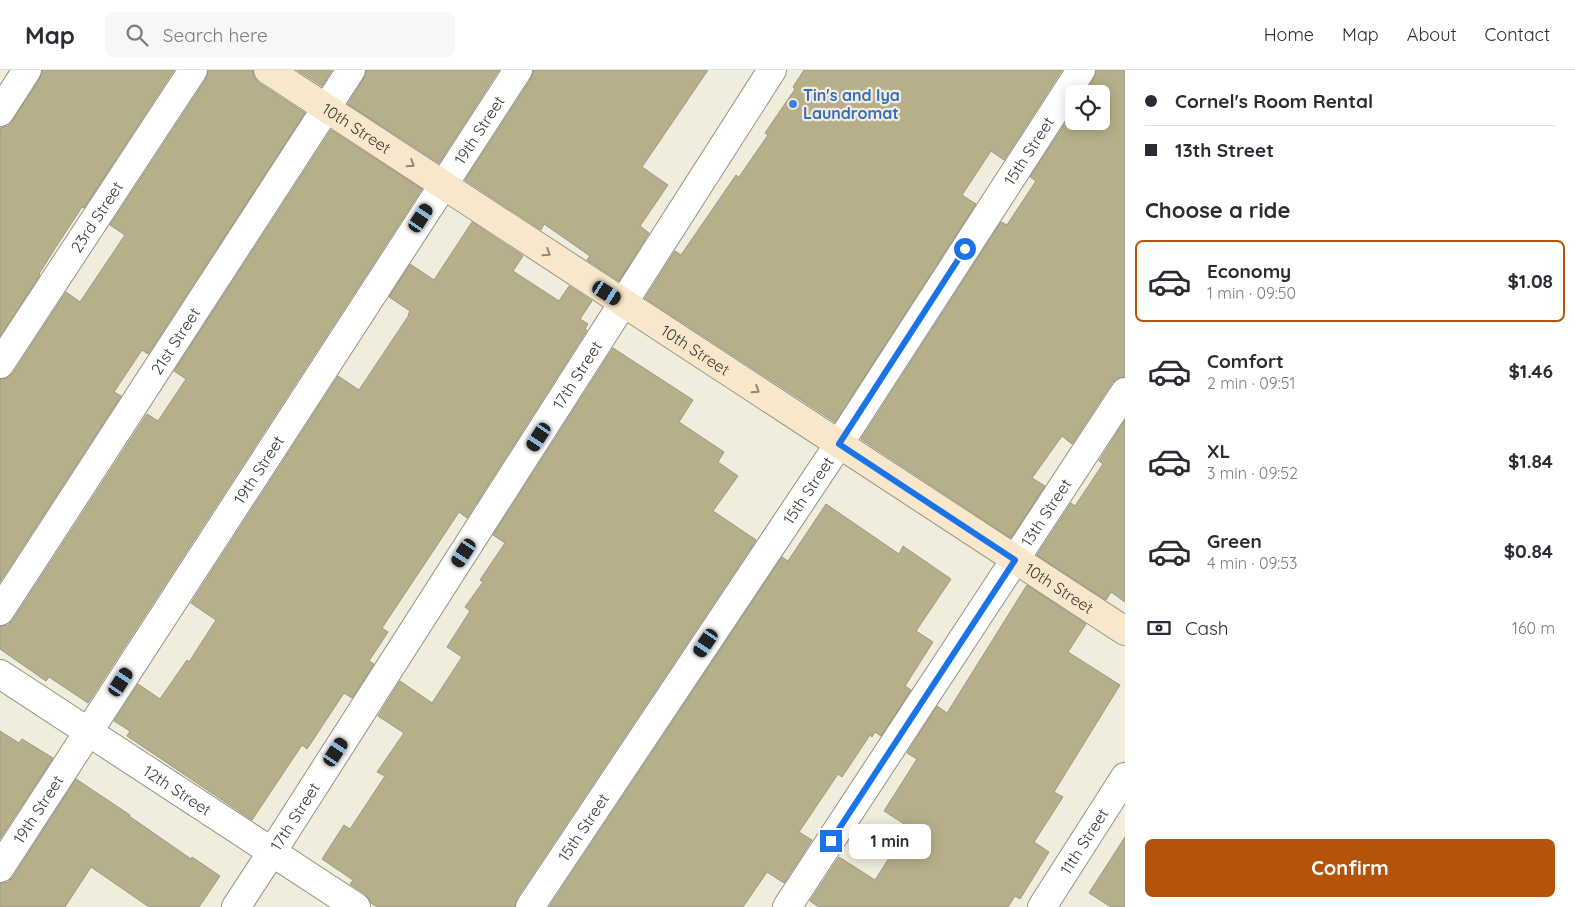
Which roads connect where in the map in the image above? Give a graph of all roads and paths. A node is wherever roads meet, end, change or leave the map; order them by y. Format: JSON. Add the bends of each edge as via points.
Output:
{"nodes":[{"id":1,"x":27,"y":70,"type":"edge"},
{"id":2,"x":193,"y":70,"type":"edge"},
{"id":3,"x":268,"y":70,"type":"edge"},
{"id":4,"x":352,"y":70,"type":"edge"},
{"id":5,"x":518,"y":70,"type":"edge"},
{"id":6,"x":772,"y":70,"type":"edge"},
{"id":7,"x":1081,"y":70,"type":"edge"},
{"id":8,"x":326,"y":108,"type":"junction"},
{"id":9,"x":0,"y":112,"type":"edge"},
{"id":10,"x":443,"y":185,"type":"junction"},
{"id":11,"x":624,"y":304,"type":"junction"},
{"id":12,"x":0,"y":364,"type":"edge"},
{"id":13,"x":1125,"y":392,"type":"edge"},
{"id":14,"x":839,"y":444,"type":"junction"},
{"id":15,"x":1015,"y":560,"type":"junction"},
{"id":16,"x":0,"y":611,"type":"edge"},
{"id":17,"x":1125,"y":631,"type":"edge"},
{"id":18,"x":0,"y":674,"type":"edge"},
{"id":19,"x":88,"y":732,"type":"junction"},
{"id":20,"x":1125,"y":777,"type":"edge"},
{"id":21,"x":272,"y":852,"type":"junction"},
{"id":22,"x":0,"y":868,"type":"edge"},
{"id":23,"x":236,"y":907,"type":"edge"},
{"id":24,"x":356,"y":907,"type":"edge"},
{"id":25,"x":530,"y":907,"type":"edge"},
{"id":26,"x":787,"y":907,"type":"edge"},
{"id":27,"x":1042,"y":907,"type":"edge"}],
"edges":[{"from":1,"to":9,"type":"street"},
{"from":2,"to":12,"type":"street","name":"23rd Street"},
{"from":3,"to":8,"type":"street","name":"10th Street"},
{"from":4,"to":8,"type":"street","name":"21st Street"},
{"from":5,"to":10,"type":"street","name":"19th Street"},
{"from":6,"to":11,"type":"street","name":"17th Street"},
{"from":7,"to":14,"type":"street","name":"15th Street"},
{"from":8,"to":10,"type":"street","name":"10th Street","one_way":true},
{"from":8,"to":16,"type":"street","name":"21st Street"},
{"from":10,"to":11,"type":"street","name":"10th Street","one_way":true},
{"from":10,"to":19,"type":"street","name":"19th Street"},
{"from":11,"to":14,"type":"street","name":"10th Street","one_way":true},
{"from":11,"to":21,"type":"street","name":"17th Street"},
{"from":13,"to":15,"type":"street","name":"13th Street"},
{"from":14,"to":15,"type":"street","name":"10th Street"},
{"from":14,"to":25,"type":"street","name":"15th Street"},
{"from":15,"to":17,"type":"street","name":"10th Street"},
{"from":15,"to":26,"type":"street","name":"13th Street"},
{"from":18,"to":19,"type":"street","name":"12th Street"},
{"from":19,"to":21,"type":"street","name":"12th Street"},
{"from":19,"to":22,"type":"street","name":"19th Street"},
{"from":20,"to":27,"type":"street","name":"11th Street"},
{"from":21,"to":23,"type":"street","name":"17th Street"},
{"from":21,"to":24,"type":"street","name":"12th Street"}]}
